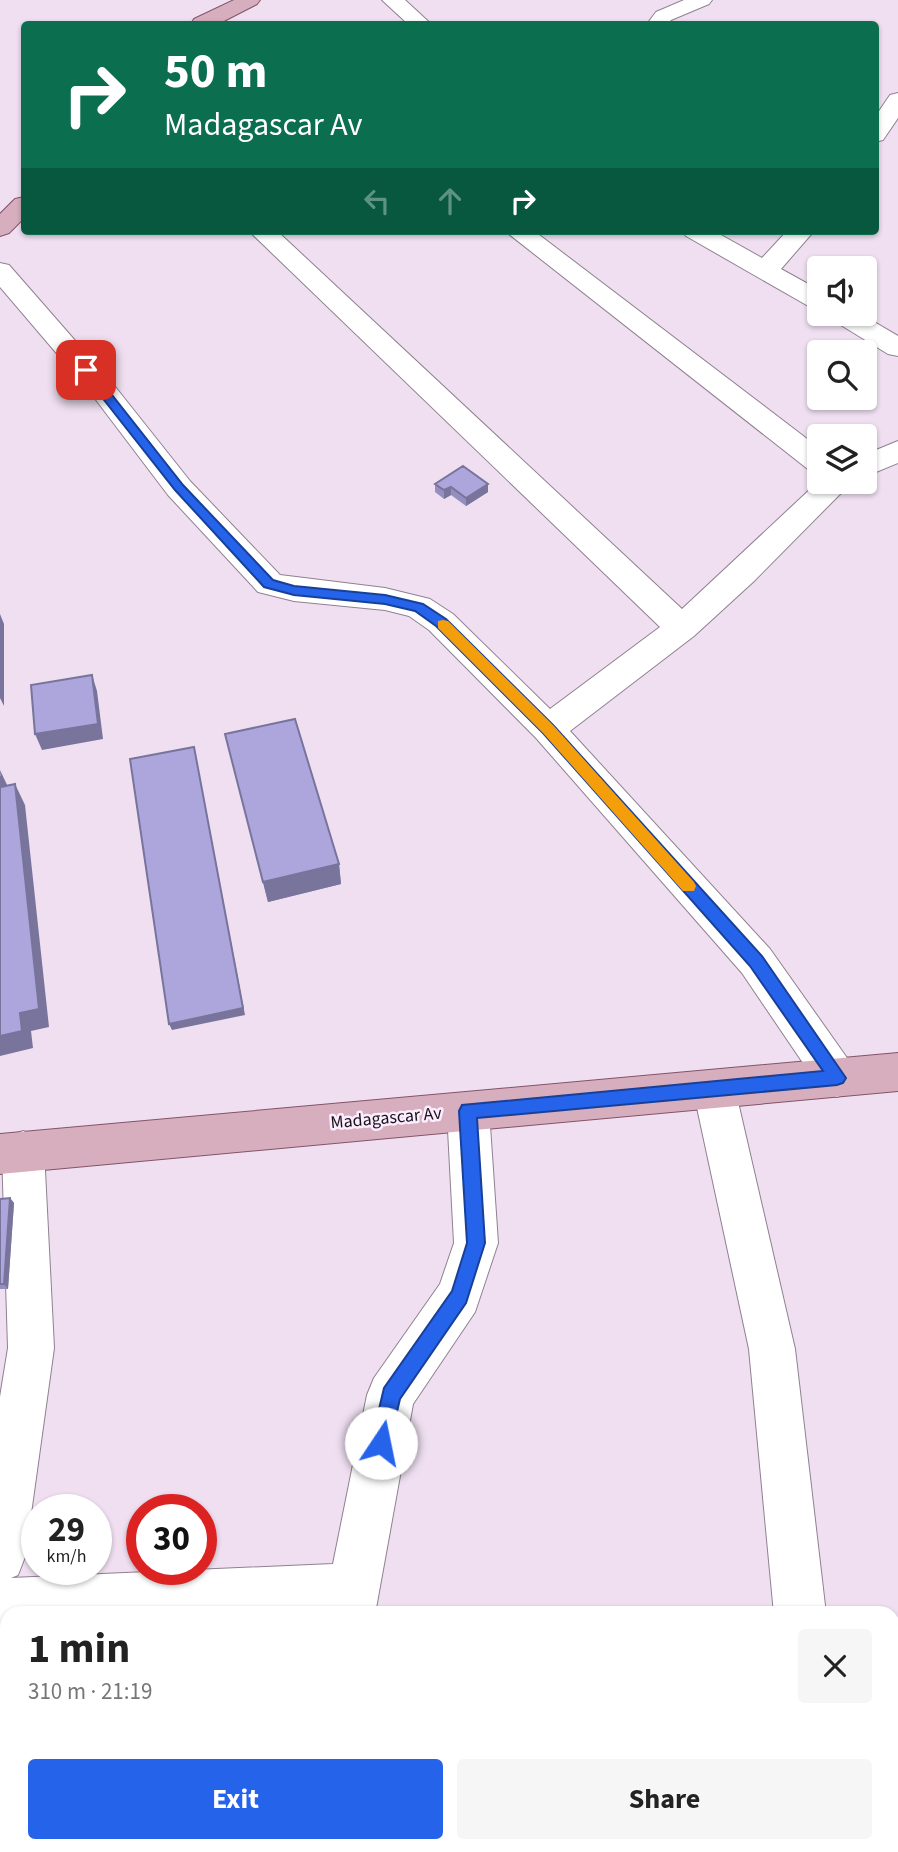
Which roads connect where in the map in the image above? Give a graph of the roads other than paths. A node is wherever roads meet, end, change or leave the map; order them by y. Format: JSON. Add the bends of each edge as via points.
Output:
{"nodes":[{"id":1,"x":250,"y":0,"type":"edge"},
{"id":2,"x":392,"y":0,"type":"edge"},
{"id":3,"x":702,"y":0,"type":"edge"},
{"id":4,"x":217,"y":21,"type":"edge"},
{"id":5,"x":416,"y":21,"type":"edge"},
{"id":6,"x":660,"y":21,"type":"edge"},
{"id":7,"x":898,"y":100,"type":"edge"},
{"id":8,"x":879,"y":129,"type":"edge"},
{"id":9,"x":21,"y":207,"type":"edge"},
{"id":10,"x":0,"y":228,"type":"edge"},
{"id":11,"x":266,"y":235,"type":"edge"},
{"id":12,"x":523,"y":235,"type":"edge"},
{"id":13,"x":702,"y":235,"type":"edge"},
{"id":14,"x":797,"y":235,"type":"edge"},
{"id":15,"x":766,"y":269,"type":"junction"},
{"id":16,"x":0,"y":271,"type":"edge"},
{"id":17,"x":807,"y":294,"type":"edge"},
{"id":18,"x":862,"y":326,"type":"edge"},
{"id":19,"x":898,"y":348,"type":"edge"},
{"id":20,"x":898,"y":451,"type":"edge"},
{"id":21,"x":807,"y":454,"type":"edge"},
{"id":22,"x":877,"y":461,"type":"edge"},
{"id":23,"x":824,"y":494,"type":"edge"},
{"id":24,"x":682,"y":628,"type":"junction"},
{"id":25,"x":548,"y":729,"type":"junction"},
{"id":26,"x":898,"y":1072,"type":"edge"},
{"id":27,"x":837,"y":1078,"type":"junction"},
{"id":28,"x":714,"y":1089,"type":"junction"},
{"id":29,"x":468,"y":1111,"type":"junction"},
{"id":30,"x":11,"y":1153,"type":"edge"},
{"id":31,"x":0,"y":1557,"type":"edge"},
{"id":32,"x":352,"y":1601,"type":"edge"},
{"id":33,"x":0,"y":1604,"type":"edge"},
{"id":34,"x":799,"y":1606,"type":"edge"}],
"edges":[{"from":1,"to":4,"type":"main road"},
{"from":2,"to":5,"type":"street"},
{"from":3,"to":6,"type":"street"},
{"from":7,"to":8,"type":"street"},
{"from":9,"to":10,"type":"main road"},
{"from":11,"to":24,"type":"street"},
{"from":12,"to":21,"type":"street"},
{"from":13,"to":15,"type":"street"},
{"from":14,"to":15,"type":"street"},
{"from":15,"to":17,"type":"street"},
{"from":16,"to":25,"type":"street","via":[[103,390],[179,488],[269,584],[419,607],[441,622]]},
{"from":18,"to":19,"type":"street"},
{"from":20,"to":22,"type":"street"},
{"from":23,"to":24,"type":"street"},
{"from":24,"to":25,"type":"street"},
{"from":25,"to":27,"type":"street","via":[[756,961]]},
{"from":26,"to":27,"type":"main road","name":"Madagascar Av"},
{"from":27,"to":28,"type":"main road","name":"Madagascar Av"},
{"from":28,"to":29,"type":"main road","name":"Madagascar Av"},
{"from":28,"to":34,"type":"street","via":[[772,1349]]},
{"from":29,"to":30,"type":"main road","name":"Madagascar Av"},
{"from":29,"to":32,"type":"street","via":[[476,1243],[460,1296],[391,1395]]},
{"from":30,"to":31,"type":"street","via":[[31,1348]]},
{"from":32,"to":33,"type":"street"}]}
